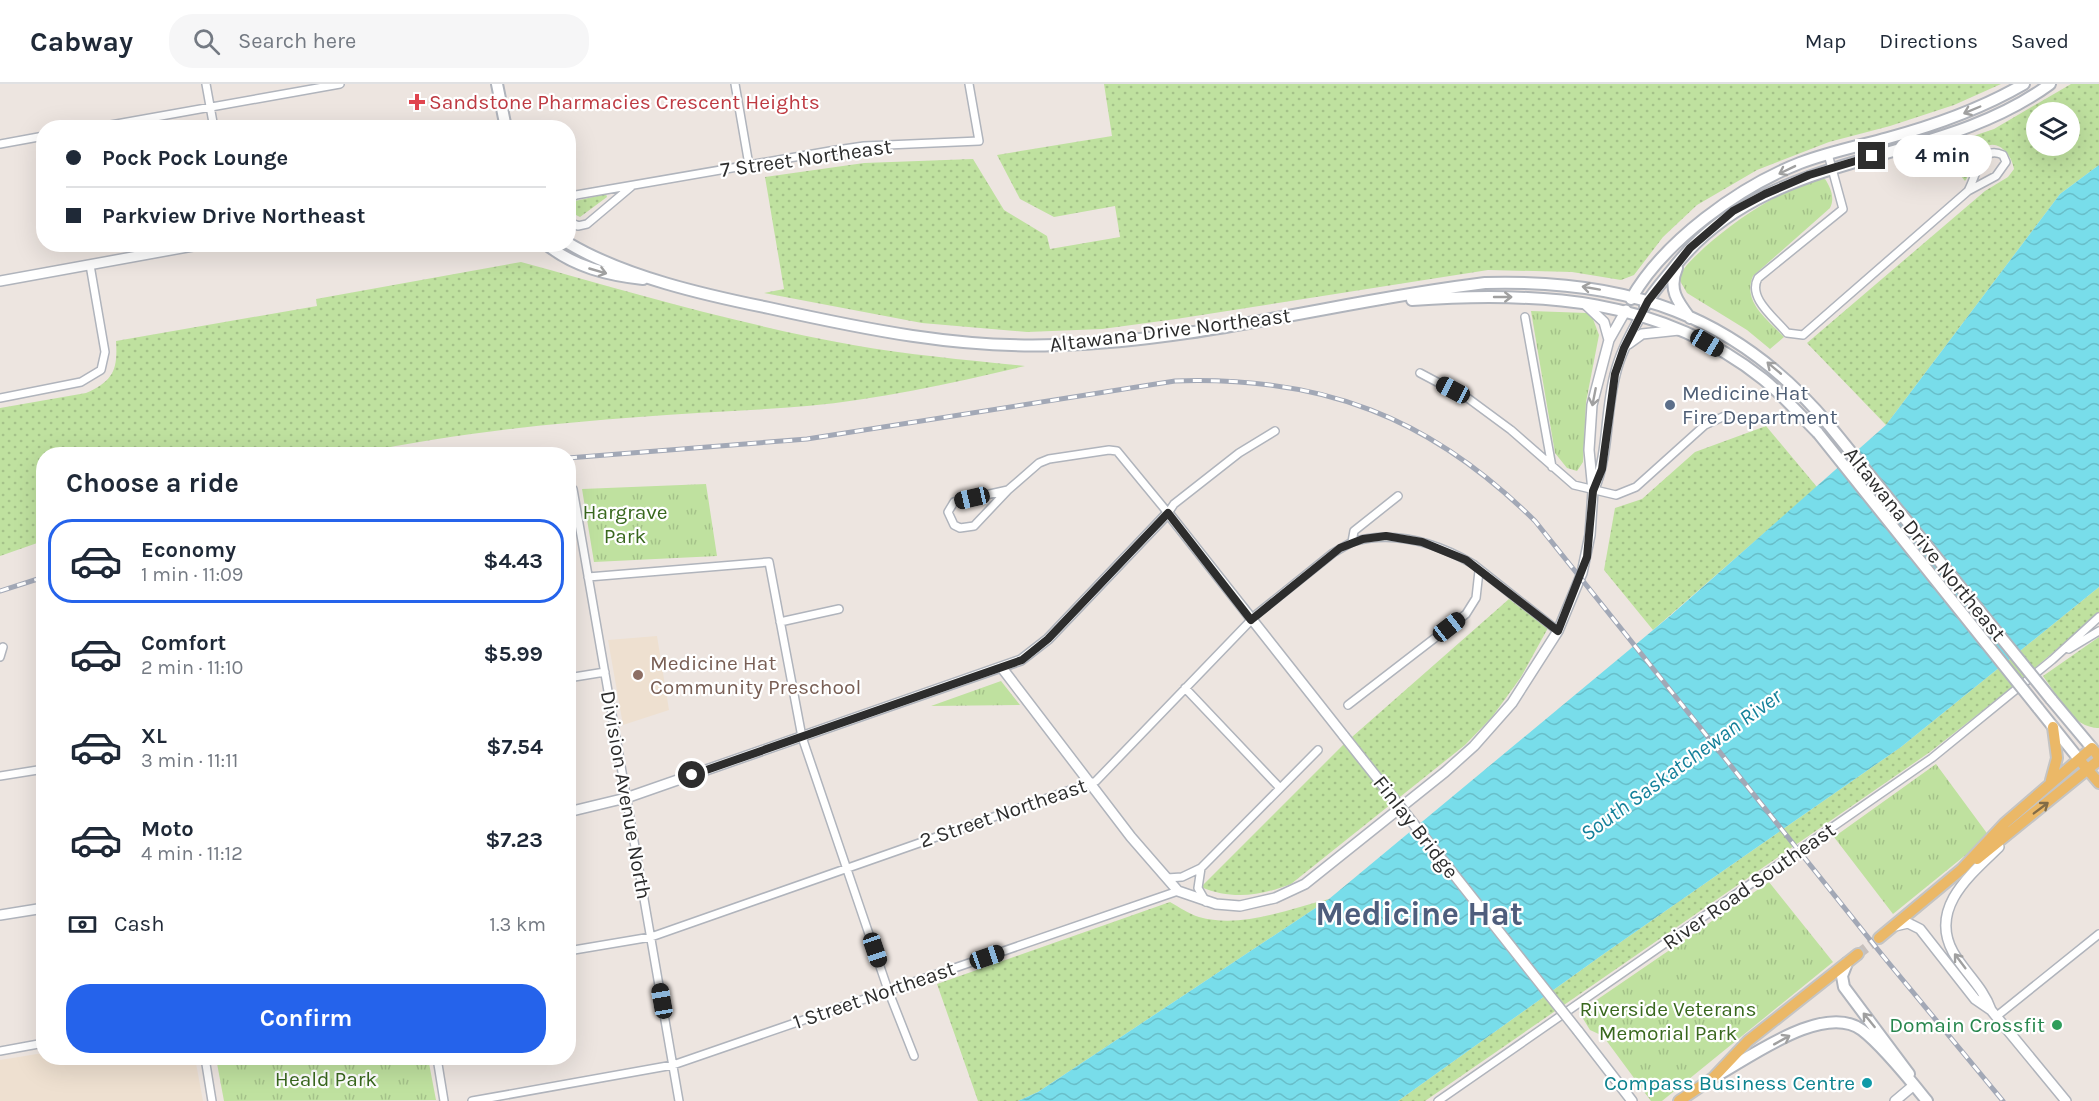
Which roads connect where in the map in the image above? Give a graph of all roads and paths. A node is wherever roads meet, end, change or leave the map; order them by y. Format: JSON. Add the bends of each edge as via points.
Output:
{"nodes":[{"id":1,"x":207,"y":84,"type":"edge"},
{"id":2,"x":340,"y":84,"type":"edge"},
{"id":3,"x":497,"y":84,"type":"edge"},
{"id":4,"x":735,"y":84,"type":"edge"},
{"id":5,"x":969,"y":84,"type":"edge"},
{"id":6,"x":2024,"y":84,"type":"edge"},
{"id":7,"x":2050,"y":84,"type":"edge"},
{"id":8,"x":211,"y":107,"type":"junction"},
{"id":9,"x":139,"y":120,"type":"edge"},
{"id":10,"x":213,"y":120,"type":"edge"},
{"id":11,"x":504,"y":120,"type":"edge"},
{"id":12,"x":36,"y":137,"type":"edge"},
{"id":13,"x":0,"y":144,"type":"edge"},
{"id":14,"x":1828,"y":154,"type":"junction"},
{"id":15,"x":749,"y":165,"type":"junction"},
{"id":16,"x":1832,"y":168,"type":"junction"},
{"id":17,"x":634,"y":185,"type":"junction"},
{"id":18,"x":1968,"y":191,"type":"junction"},
{"id":19,"x":576,"y":195,"type":"edge"},
{"id":20,"x":576,"y":225,"type":"edge"},
{"id":21,"x":576,"y":247,"type":"edge"},
{"id":22,"x":161,"y":252,"type":"edge"},
{"id":23,"x":560,"y":252,"type":"edge"},
{"id":24,"x":1681,"y":258,"type":"junction"},
{"id":25,"x":90,"y":265,"type":"junction"},
{"id":26,"x":0,"y":281,"type":"edge"},
{"id":27,"x":661,"y":281,"type":"junction"},
{"id":28,"x":1633,"y":296,"type":"junction"},
{"id":29,"x":1581,"y":301,"type":"junction"},
{"id":30,"x":1648,"y":301,"type":"junction"},
{"id":31,"x":1360,"y":304,"type":"junction"},
{"id":32,"x":1626,"y":310,"type":"junction"},
{"id":33,"x":1641,"y":315,"type":"junction"},
{"id":34,"x":1525,"y":317,"type":"dead end"},
{"id":35,"x":1690,"y":318,"type":"junction"},
{"id":36,"x":1682,"y":330,"type":"junction"},
{"id":37,"x":1609,"y":340,"type":"junction"},
{"id":38,"x":1624,"y":348,"type":"junction"},
{"id":39,"x":1419,"y":373,"type":"dead end"},
{"id":40,"x":0,"y":398,"type":"edge"},
{"id":41,"x":1729,"y":414,"type":"dead end"},
{"id":42,"x":1275,"y":431,"type":"dead end"},
{"id":43,"x":1552,"y":467,"type":"junction"},
{"id":44,"x":1008,"y":490,"type":"junction"},
{"id":45,"x":1593,"y":491,"type":"junction"},
{"id":46,"x":1398,"y":496,"type":"dead end"},
{"id":47,"x":576,"y":507,"type":"edge"},
{"id":48,"x":1168,"y":513,"type":"junction"},
{"id":49,"x":1352,"y":542,"type":"junction"},
{"id":50,"x":1479,"y":571,"type":"junction"},
{"id":51,"x":588,"y":577,"type":"junction"},
{"id":52,"x":839,"y":609,"type":"dead end"},
{"id":53,"x":2099,"y":617,"type":"edge"},
{"id":54,"x":1251,"y":620,"type":"junction"},
{"id":55,"x":780,"y":622,"type":"junction"},
{"id":56,"x":1558,"y":631,"type":"junction"},
{"id":57,"x":2099,"y":631,"type":"edge"},
{"id":58,"x":3,"y":647,"type":"dead end"},
{"id":59,"x":0,"y":657,"type":"edge"},
{"id":60,"x":2052,"y":660,"type":"junction"},
{"id":61,"x":1002,"y":668,"type":"junction"},
{"id":62,"x":604,"y":672,"type":"junction"},
{"id":63,"x":576,"y":677,"type":"edge"},
{"id":64,"x":1185,"y":688,"type":"junction"},
{"id":65,"x":1348,"y":705,"type":"dead end"},
{"id":66,"x":2053,"y":728,"type":"junction"},
{"id":67,"x":802,"y":737,"type":"junction"},
{"id":68,"x":1318,"y":750,"type":"dead end"},
{"id":69,"x":2097,"y":752,"type":"edge"},
{"id":70,"x":2078,"y":759,"type":"junction"},
{"id":71,"x":2087,"y":769,"type":"junction"},
{"id":72,"x":36,"y":770,"type":"edge"},
{"id":73,"x":0,"y":776,"type":"edge"},
{"id":74,"x":2099,"y":783,"type":"edge"},
{"id":75,"x":1090,"y":784,"type":"junction"},
{"id":76,"x":2048,"y":784,"type":"junction"},
{"id":77,"x":1280,"y":787,"type":"junction"},
{"id":78,"x":626,"y":798,"type":"junction"},
{"id":79,"x":576,"y":810,"type":"edge"},
{"id":80,"x":2015,"y":831,"type":"junction"},
{"id":81,"x":846,"y":867,"type":"junction"},
{"id":82,"x":1201,"y":868,"type":"junction"},
{"id":83,"x":1962,"y":869,"type":"junction"},
{"id":84,"x":1167,"y":878,"type":"junction"},
{"id":85,"x":1178,"y":891,"type":"junction"},
{"id":86,"x":1206,"y":902,"type":"junction"},
{"id":87,"x":36,"y":909,"type":"edge"},
{"id":88,"x":0,"y":915,"type":"edge"},
{"id":89,"x":1893,"y":927,"type":"junction"},
{"id":90,"x":2099,"y":934,"type":"edge"},
{"id":91,"x":651,"y":937,"type":"junction"},
{"id":92,"x":1879,"y":938,"type":"tunnel mouth"},
{"id":93,"x":576,"y":950,"type":"edge"},
{"id":94,"x":1858,"y":954,"type":"tunnel mouth"},
{"id":95,"x":1847,"y":963,"type":"junction"},
{"id":96,"x":888,"y":990,"type":"junction"},
{"id":97,"x":1994,"y":1013,"type":"junction"},
{"id":98,"x":36,"y":1045,"type":"edge"},
{"id":99,"x":0,"y":1051,"type":"edge"},
{"id":100,"x":914,"y":1056,"type":"dead end"},
{"id":101,"x":206,"y":1065,"type":"edge"},
{"id":102,"x":437,"y":1065,"type":"edge"},
{"id":103,"x":672,"y":1065,"type":"junction"},
{"id":104,"x":1713,"y":1078,"type":"junction"},
{"id":105,"x":1914,"y":1085,"type":"junction"},
{"id":106,"x":212,"y":1101,"type":"edge"},
{"id":107,"x":444,"y":1101,"type":"edge"},
{"id":108,"x":472,"y":1101,"type":"edge"},
{"id":109,"x":679,"y":1101,"type":"edge"},
{"id":110,"x":1438,"y":1101,"type":"edge"},
{"id":111,"x":1632,"y":1101,"type":"edge"},
{"id":112,"x":1679,"y":1101,"type":"edge"},
{"id":113,"x":1895,"y":1101,"type":"edge"},
{"id":114,"x":1928,"y":1101,"type":"edge"},
{"id":115,"x":2066,"y":1101,"type":"edge"}],
"edges":[{"from":1,"to":8,"type":"street"},
{"from":2,"to":8,"type":"street"},
{"from":3,"to":11,"type":"main road"},
{"from":4,"to":15,"type":"street"},
{"from":5,"to":15,"type":"street","name":"7 Street Northeast","via":[[979,141],[864,146]]},
{"from":6,"to":14,"type":"main road","one_way":true,"via":[[1941,122]]},
{"from":7,"to":16,"type":"main road","via":[[1974,125]]},
{"from":8,"to":9,"type":"street"},
{"from":8,"to":10,"type":"street"},
{"from":12,"to":13,"type":"street"},
{"from":14,"to":16,"type":"street"},
{"from":14,"to":28,"type":"main road","one_way":true,"via":[[1799,164],[1719,207],[1691,229]]},
{"from":15,"to":17,"type":"street","name":"7 Street Northeast"},
{"from":16,"to":18,"type":"street","via":[[1843,209],[1758,278],[1755,285],[1757,297],[1793,336],[1803,335]]},
{"from":16,"to":24,"type":"main road","via":[[1733,211]]},
{"from":17,"to":19,"type":"street","name":"7 Street Northeast"},
{"from":17,"to":20,"type":"street","name":"7 Street Northeast","via":[[587,224]]},
{"from":18,"to":18,"type":"street","via":[[2003,169],[2003,155],[1988,153],[1981,159]]},
{"from":21,"to":27,"type":"main road","name":"Altawana Drive Northeast"},
{"from":22,"to":25,"type":"street"},
{"from":23,"to":27,"type":"main road","name":"Altawana Drive Northeast","one_way":true,"via":[[589,268],[621,277]]},
{"from":24,"to":30,"type":"main road"},
{"from":24,"to":35,"type":"main road","via":[[1672,279],[1672,291]]},
{"from":25,"to":26,"type":"street"},
{"from":25,"to":40,"type":"street","via":[[105,352],[101,370],[81,382]]},
{"from":27,"to":31,"type":"main road","name":"Altawana Drive Northeast","via":[[858,327],[952,342],[1025,346],[1178,333]]},
{"from":28,"to":30,"type":"main road","name":"Altawana Drive Northeast"},
{"from":28,"to":31,"type":"main road","name":"Altawana Drive Northeast","one_way":true,"via":[[1576,285],[1497,283],[1444,288]]},
{"from":28,"to":32,"type":"main road"},
{"from":31,"to":29,"type":"main road","name":"Altawana Drive Northeast","one_way":true,"via":[[1485,297]]},
{"from":29,"to":32,"type":"main road","name":"Altawana Drive Northeast"},
{"from":29,"to":37,"type":"street","via":[[1604,322]]},
{"from":30,"to":33,"type":"main road"},
{"from":30,"to":35,"type":"main road","name":"Altawana Drive Northeast"},
{"from":32,"to":33,"type":"main road","name":"Altawana Drive Northeast"},
{"from":32,"to":37,"type":"street"},
{"from":33,"to":36,"type":"main road","name":"Altawana Drive Northeast"},
{"from":33,"to":38,"type":"street"},
{"from":34,"to":43,"type":"street"},
{"from":69,"to":35,"type":"main road","name":"Altawana Drive Northeast","one_way":true,"bridge":true,"via":[[1802,393],[1741,343]]},
{"from":36,"to":38,"type":"street","via":[[1642,334]]},
{"from":36,"to":66,"type":"main road","name":"Altawana Drive Northeast","bridge":true,"via":[[1762,379],[1818,433]]},
{"from":37,"to":45,"type":"street","one_way":true,"via":[[1592,405],[1589,468]]},
{"from":38,"to":45,"type":"street","via":[[1611,394],[1602,469]]},
{"from":39,"to":43,"type":"street","via":[[1469,399]]},
{"from":41,"to":45,"type":"street","via":[[1705,425],[1636,487],[1616,495]]},
{"from":42,"to":48,"type":"street","via":[[1239,453],[1174,504]]},
{"from":43,"to":45,"type":"street","via":[[1574,485]]},
{"from":44,"to":44,"type":"street","via":[[954,502],[948,512],[951,519],[960,528],[974,526]]},
{"from":44,"to":48,"type":"street","via":[[1049,459],[1117,451]]},
{"from":45,"to":56,"type":"street","via":[[1587,557]]},
{"from":46,"to":49,"type":"street","name":"2 Street Northeast","via":[[1354,531]]},
{"from":47,"to":51,"type":"street","name":"Division Avenue North"},
{"from":48,"to":54,"type":"street","name":"Finlay Bridge"},
{"from":48,"to":61,"type":"street","via":[[1034,653]]},
{"from":49,"to":50,"type":"street","via":[[1386,536],[1412,539],[1466,560]]},
{"from":49,"to":54,"type":"street","name":"2 Street Northeast"},
{"from":50,"to":56,"type":"street"},
{"from":50,"to":65,"type":"street","via":[[1476,598],[1466,614]]},
{"from":51,"to":55,"type":"street","via":[[769,562]]},
{"from":51,"to":62,"type":"street","name":"Division Avenue North"},
{"from":52,"to":55,"type":"street"},
{"from":53,"to":60,"type":"street","name":"River Road Southeast"},
{"from":54,"to":64,"type":"street","name":"2 Street Northeast"},
{"from":54,"to":111,"type":"street","name":"Finlay Bridge","bridge":true},
{"from":55,"to":67,"type":"street"},
{"from":56,"to":86,"type":"street","via":[[1526,684],[1474,746],[1320,874],[1290,892],[1255,904],[1227,906]]},
{"from":57,"to":60,"type":"street","name":"River Road Southeast"},
{"from":58,"to":59,"type":"street"},
{"from":60,"to":110,"type":"street","name":"River Road Southeast","via":[[1913,771]]},
{"from":61,"to":67,"type":"street"},
{"from":61,"to":75,"type":"street"},
{"from":62,"to":63,"type":"street"},
{"from":62,"to":78,"type":"street","name":"Division Avenue North"},
{"from":64,"to":75,"type":"street","name":"2 Street Northeast"},
{"from":64,"to":77,"type":"street"},
{"from":66,"to":70,"type":"main road","name":"Altawana Drive Northeast"},
{"from":66,"to":76,"type":"main road","via":[[2057,758]]},
{"from":67,"to":78,"type":"street"},
{"from":67,"to":81,"type":"street"},
{"from":68,"to":77,"type":"street"},
{"from":69,"to":70,"type":"main road"},
{"from":69,"to":71,"type":"main road"},
{"from":70,"to":71,"type":"main road"},
{"from":70,"to":76,"type":"main road"},
{"from":71,"to":74,"type":"main road"},
{"from":80,"to":71,"type":"main road","one_way":true},
{"from":72,"to":73,"type":"street"},
{"from":75,"to":81,"type":"street","name":"2 Street Northeast"},
{"from":75,"to":84,"type":"street"},
{"from":76,"to":83,"type":"main road","via":[[1984,842]]},
{"from":77,"to":82,"type":"street"},
{"from":78,"to":79,"type":"street"},
{"from":78,"to":91,"type":"street","name":"Division Avenue North"},
{"from":80,"to":83,"type":"main road"},
{"from":97,"to":80,"type":"street","one_way":true,"via":[[1985,993],[1953,952],[1947,918],[1951,900],[1961,885]]},
{"from":81,"to":91,"type":"street","name":"2 Street Northeast"},
{"from":81,"to":96,"type":"street"},
{"from":82,"to":84,"type":"street","via":[[1182,877]]},
{"from":82,"to":86,"type":"street","via":[[1198,888]]},
{"from":83,"to":89,"type":"main road"},
{"from":84,"to":85,"type":"street"},
{"from":85,"to":86,"type":"street"},
{"from":85,"to":96,"type":"street","name":"1 Street Northeast"},
{"from":87,"to":88,"type":"street"},
{"from":89,"to":92,"type":"main road"},
{"from":89,"to":97,"type":"street","via":[[1908,923],[1920,928],[1975,999]]},
{"from":90,"to":97,"type":"street"},
{"from":91,"to":93,"type":"street","name":"2 Street Northeast"},
{"from":91,"to":103,"type":"street","name":"Division Avenue North"},
{"from":94,"to":95,"type":"main road"},
{"from":95,"to":104,"type":"main road","via":[[1748,1041]]},
{"from":105,"to":95,"type":"main road","one_way":true,"via":[[1906,1066],[1844,987],[1842,976]]},
{"from":96,"to":100,"type":"street"},
{"from":96,"to":103,"type":"street","name":"1 Street Northeast"},
{"from":97,"to":115,"type":"street"},
{"from":98,"to":99,"type":"street"},
{"from":101,"to":106,"type":"street"},
{"from":102,"to":107,"type":"street"},
{"from":103,"to":108,"type":"street","name":"1 Street Northeast"},
{"from":103,"to":109,"type":"street","name":"Division Avenue North"},
{"from":104,"to":105,"type":"main road","one_way":true,"via":[[1802,1029],[1832,1021],[1862,1030]]},
{"from":104,"to":112,"type":"main road"},
{"from":105,"to":113,"type":"street"},
{"from":105,"to":114,"type":"main road"}]}
